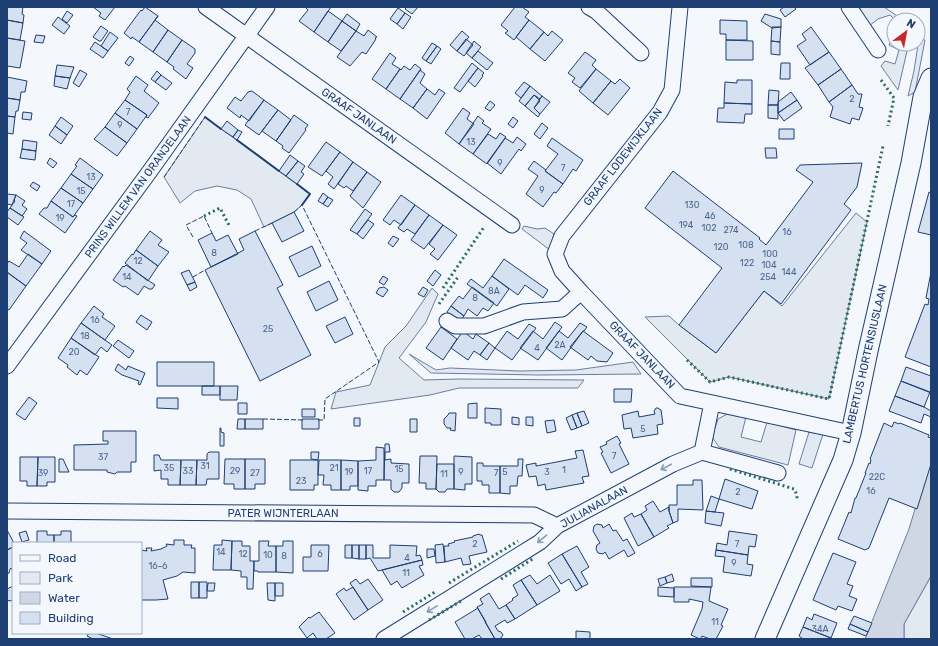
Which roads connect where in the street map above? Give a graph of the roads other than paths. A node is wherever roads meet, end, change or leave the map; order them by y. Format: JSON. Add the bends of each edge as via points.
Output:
{"nodes":[{"id":1,"x":206,"y":7,"type":"edge"},
{"id":2,"x":268,"y":7,"type":"edge"},
{"id":3,"x":589,"y":7,"type":"edge"},
{"id":4,"x":680,"y":7,"type":"edge"},
{"id":5,"x":849,"y":7,"type":"edge"},
{"id":6,"x":246,"y":36,"type":"junction"},
{"id":7,"x":878,"y":50,"type":"dead end"},
{"id":8,"x":641,"y":53,"type":"dead end"},
{"id":9,"x":931,"y":78,"type":"edge"},
{"id":10,"x":512,"y":225,"type":"dead end"},
{"id":11,"x":555,"y":254,"type":"joint"},
{"id":12,"x":581,"y":292,"type":"junction"},
{"id":13,"x":447,"y":321,"type":"dead end"},
{"id":14,"x":7,"y":366,"type":"edge"},
{"id":15,"x":712,"y":403,"type":"junction"},
{"id":16,"x":851,"y":433,"type":"junction"},
{"id":17,"x":702,"y":452,"type":"junction"},
{"id":18,"x":778,"y":473,"type":"dead end"},
{"id":19,"x":7,"y":511,"type":"edge"},
{"id":20,"x":557,"y":526,"type":"junction"},
{"id":21,"x":384,"y":639,"type":"edge"},
{"id":22,"x":765,"y":639,"type":"edge"}],
"edges":[{"from":1,"to":6,"type":"street","name":"GRAAF JANLAAN"},
{"from":2,"to":6,"type":"street","name":"PRINS WILLEM VAN ORANJELAAN"},
{"from":3,"to":8,"type":"street"},
{"from":4,"to":11,"type":"street","name":"GRAAF LODEWIJKLAAN","via":[[672,90],[660,112],[562,236]]},
{"from":5,"to":7,"type":"street"},
{"from":6,"to":10,"type":"street","name":"GRAAF JANLAAN"},
{"from":6,"to":14,"type":"street","name":"PRINS WILLEM VAN ORANJELAAN"},
{"from":9,"to":16,"type":"street","name":"LAMBERTUS HORTENSIUSLAAN","via":[[923,97],[911,163]]},
{"from":11,"to":12,"type":"street","name":"GRAAF JANLAAN","via":[[562,271]]},
{"from":12,"to":13,"type":"street","via":[[562,309],[522,312],[484,326],[455,326]]},
{"from":12,"to":15,"type":"street","name":"GRAAF JANLAAN","via":[[680,396]]},
{"from":15,"to":16,"type":"street","name":"GRAAF JANLAAN"},
{"from":15,"to":17,"type":"street"},
{"from":16,"to":22,"type":"street","name":"LAMBERTUS HORTENSIUSLAAN","via":[[843,460]]},
{"from":17,"to":18,"type":"street"},
{"from":17,"to":20,"type":"street","name":"JULIANALAAN","one_way":true,"via":[[673,464]]},
{"from":19,"to":20,"type":"street","name":"PATER WIJNTERLAAN","via":[[534,515]]},
{"from":20,"to":21,"type":"street","name":"JULIANALAAN","one_way":true,"via":[[540,542]]}]}
